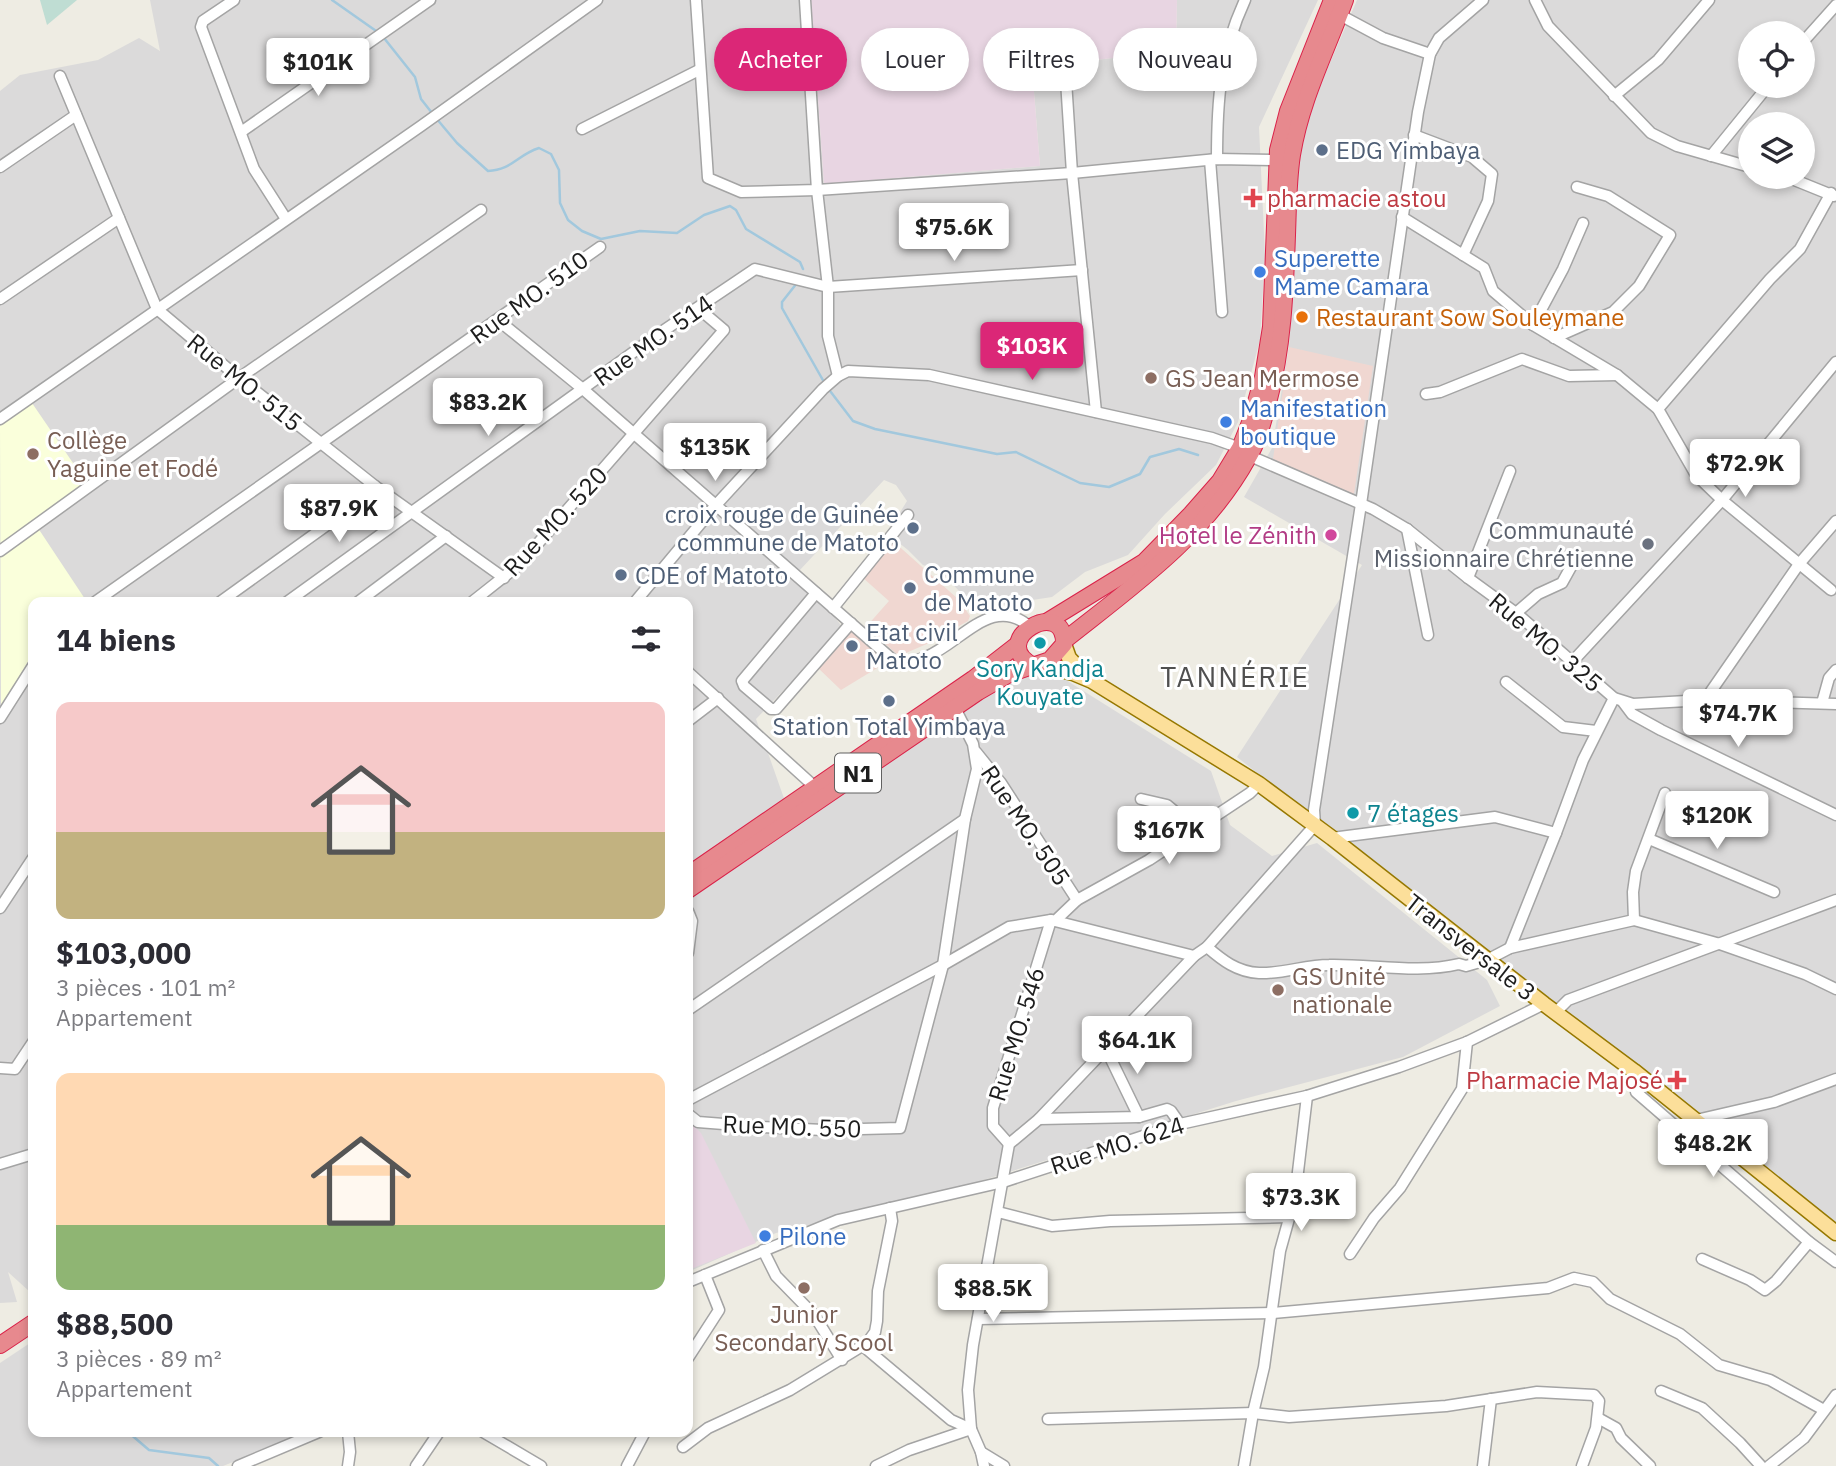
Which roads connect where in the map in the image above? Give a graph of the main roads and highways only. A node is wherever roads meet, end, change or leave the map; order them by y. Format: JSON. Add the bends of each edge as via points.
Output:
{"nodes":[{"id":1,"x":1332,"y":0,"type":"edge"},
{"id":2,"x":1342,"y":8,"type":"edge"},
{"id":3,"x":1245,"y":452,"type":"junction"},
{"id":4,"x":1048,"y":621,"type":"junction"},
{"id":5,"x":1065,"y":642,"type":"junction"},
{"id":6,"x":1018,"y":644,"type":"junction"},
{"id":7,"x":1036,"y":665,"type":"junction"},
{"id":8,"x":1092,"y":681,"type":"junction"},
{"id":9,"x":952,"y":702,"type":"junction"},
{"id":10,"x":693,"y":872,"type":"edge"},
{"id":11,"x":693,"y":886,"type":"edge"},
{"id":12,"x":1836,"y":1233,"type":"edge"},
{"id":13,"x":28,"y":1326,"type":"edge"},
{"id":14,"x":28,"y":1340,"type":"edge"},
{"id":15,"x":0,"y":1345,"type":"edge"},
{"id":16,"x":0,"y":1359,"type":"edge"}],
"edges":[{"from":1,"to":3,"type":"highway","via":[[1288,111],[1276,160],[1271,327]]},
{"from":2,"to":3,"type":"highway","via":[[1300,115],[1289,180],[1284,312],[1276,374],[1262,425]]},
{"from":3,"to":4,"type":"highway","via":[[1144,562]]},
{"from":3,"to":5,"type":"highway","via":[[1230,488],[1200,525],[1151,573]]},
{"from":4,"to":5,"type":"highway","via":[[1062,629]]},
{"from":4,"to":6,"type":"highway","via":[[1024,633]]},
{"from":5,"to":7,"type":"highway","via":[[1058,653]]},
{"from":5,"to":8,"type":"main road","name":"Transversale 3","via":[[1069,658]]},
{"from":6,"to":7,"type":"highway","via":[[1021,656]]},
{"from":6,"to":9,"type":"highway","number":"N1"},
{"from":7,"to":8,"type":"main road","name":"Transversale 3"},
{"from":7,"to":9,"type":"highway","number":"N1"},
{"from":8,"to":12,"type":"main road","name":"Transversale 3","via":[[1259,784],[1315,825]]},
{"from":9,"to":10,"type":"highway","number":"N1"},
{"from":9,"to":11,"type":"highway","number":"N1"},
{"from":13,"to":15,"type":"highway"},
{"from":14,"to":16,"type":"highway"}]}
